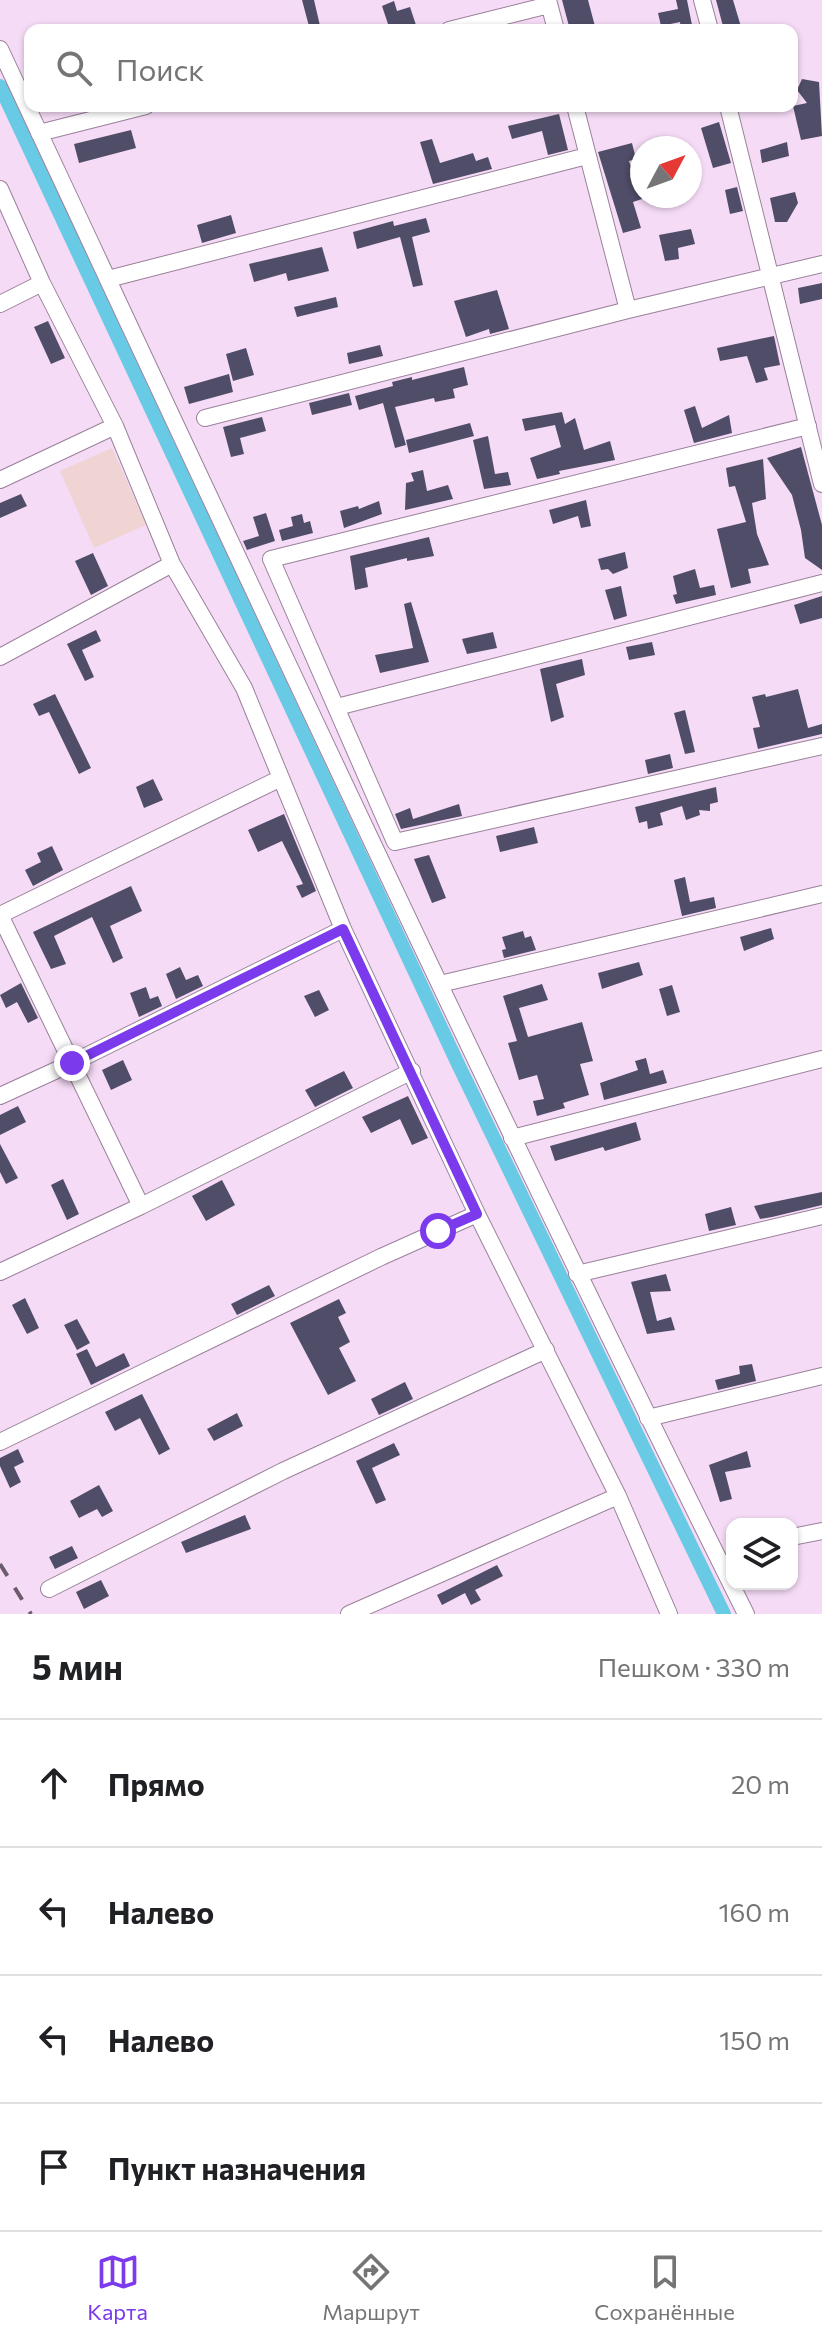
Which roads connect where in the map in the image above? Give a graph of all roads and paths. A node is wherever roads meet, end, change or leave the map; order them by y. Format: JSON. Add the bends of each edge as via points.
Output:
{"nodes":[{"id":1,"x":702,"y":0,"type":"edge"},
{"id":2,"x":549,"y":2,"type":"edge"},
{"id":3,"x":470,"y":24,"type":"edge"},
{"id":4,"x":554,"y":24,"type":"edge"},
{"id":5,"x":708,"y":24,"type":"edge"},
{"id":6,"x":0,"y":49,"type":"edge"},
{"id":7,"x":24,"y":101,"type":"edge"},
{"id":8,"x":29,"y":112,"type":"edge"},
{"id":9,"x":122,"y":112,"type":"edge"},
{"id":10,"x":576,"y":112,"type":"edge"},
{"id":11,"x":729,"y":112,"type":"edge"},
{"id":12,"x":39,"y":133,"type":"junction"},
{"id":13,"x":587,"y":156,"type":"junction"},
{"id":14,"x":0,"y":189,"type":"edge"},
{"id":15,"x":822,"y":264,"type":"edge"},
{"id":16,"x":770,"y":275,"type":"junction"},
{"id":17,"x":108,"y":279,"type":"junction"},
{"id":18,"x":42,"y":283,"type":"junction"},
{"id":19,"x":0,"y":304,"type":"edge"},
{"id":20,"x":628,"y":310,"type":"junction"},
{"id":21,"x":205,"y":418,"type":"dead end"},
{"id":22,"x":115,"y":426,"type":"junction"},
{"id":23,"x":808,"y":426,"type":"junction"},
{"id":24,"x":0,"y":480,"type":"edge"},
{"id":25,"x":822,"y":484,"type":"edge"},
{"id":26,"x":172,"y":564,"type":"junction"},
{"id":27,"x":822,"y":583,"type":"edge"},
{"id":28,"x":0,"y":657,"type":"edge"},
{"id":29,"x":337,"y":707,"type":"junction"},
{"id":30,"x":822,"y":746,"type":"edge"},
{"id":31,"x":279,"y":779,"type":"junction"},
{"id":32,"x":822,"y":894,"type":"edge"},
{"id":33,"x":0,"y":915,"type":"edge"},
{"id":34,"x":343,"y":929,"type":"junction"},
{"id":35,"x":440,"y":984,"type":"junction"},
{"id":36,"x":822,"y":1059,"type":"edge"},
{"id":37,"x":72,"y":1063,"type":"junction"},
{"id":38,"x":412,"y":1071,"type":"junction"},
{"id":39,"x":0,"y":1096,"type":"edge"},
{"id":40,"x":512,"y":1138,"type":"junction"},
{"id":41,"x":141,"y":1206,"type":"junction"},
{"id":42,"x":477,"y":1214,"type":"junction"},
{"id":43,"x":822,"y":1216,"type":"edge"},
{"id":44,"x":0,"y":1272,"type":"edge"},
{"id":45,"x":577,"y":1274,"type":"junction"},
{"id":46,"x":546,"y":1350,"type":"junction"},
{"id":47,"x":822,"y":1376,"type":"edge"},
{"id":48,"x":648,"y":1418,"type":"junction"},
{"id":49,"x":0,"y":1442,"type":"edge"},
{"id":50,"x":618,"y":1496,"type":"junction"},
{"id":51,"x":822,"y":1531,"type":"edge"},
{"id":52,"x":798,"y":1536,"type":"edge"},
{"id":53,"x":724,"y":1552,"type":"edge"},
{"id":54,"x":49,"y":1589,"type":"dead end"},
{"id":55,"x":349,"y":1614,"type":"edge"},
{"id":56,"x":669,"y":1614,"type":"edge"},
{"id":57,"x":746,"y":1614,"type":"edge"}],
"edges":[{"from":1,"to":5,"type":"street"},
{"from":2,"to":3,"type":"street"},
{"from":2,"to":4,"type":"street"},
{"from":6,"to":7,"type":"street"},
{"from":8,"to":12,"type":"street"},
{"from":9,"to":12,"type":"street"},
{"from":10,"to":13,"type":"street"},
{"from":11,"to":16,"type":"street"},
{"from":12,"to":17,"type":"street"},
{"from":13,"to":17,"type":"street"},
{"from":13,"to":20,"type":"street"},
{"from":14,"to":18,"type":"street"},
{"from":15,"to":16,"type":"street"},
{"from":16,"to":20,"type":"street"},
{"from":16,"to":23,"type":"street"},
{"from":17,"to":35,"type":"street"},
{"from":18,"to":19,"type":"street"},
{"from":18,"to":22,"type":"street"},
{"from":20,"to":21,"type":"street"},
{"from":22,"to":24,"type":"street"},
{"from":22,"to":26,"type":"street"},
{"from":23,"to":25,"type":"street"},
{"from":23,"to":29,"type":"street","via":[[271,559]]},
{"from":26,"to":28,"type":"street"},
{"from":26,"to":31,"type":"street","via":[[244,688]]},
{"from":27,"to":29,"type":"street"},
{"from":29,"to":30,"type":"street","via":[[395,842]]},
{"from":31,"to":33,"type":"street"},
{"from":31,"to":34,"type":"street"},
{"from":32,"to":35,"type":"street"},
{"from":33,"to":37,"type":"street"},
{"from":34,"to":37,"type":"street"},
{"from":34,"to":38,"type":"street"},
{"from":35,"to":40,"type":"street"},
{"from":36,"to":40,"type":"street"},
{"from":37,"to":39,"type":"street"},
{"from":37,"to":41,"type":"street"},
{"from":38,"to":41,"type":"street"},
{"from":38,"to":42,"type":"street"},
{"from":40,"to":45,"type":"street"},
{"from":41,"to":44,"type":"street"},
{"from":42,"to":46,"type":"street"},
{"from":42,"to":49,"type":"street"},
{"from":43,"to":45,"type":"street"},
{"from":45,"to":48,"type":"street"},
{"from":46,"to":50,"type":"street"},
{"from":46,"to":54,"type":"street","via":[[283,1471]]},
{"from":47,"to":48,"type":"street"},
{"from":48,"to":53,"type":"street"},
{"from":50,"to":55,"type":"street"},
{"from":50,"to":56,"type":"street"},
{"from":51,"to":52,"type":"street"},
{"from":53,"to":57,"type":"street"}]}
